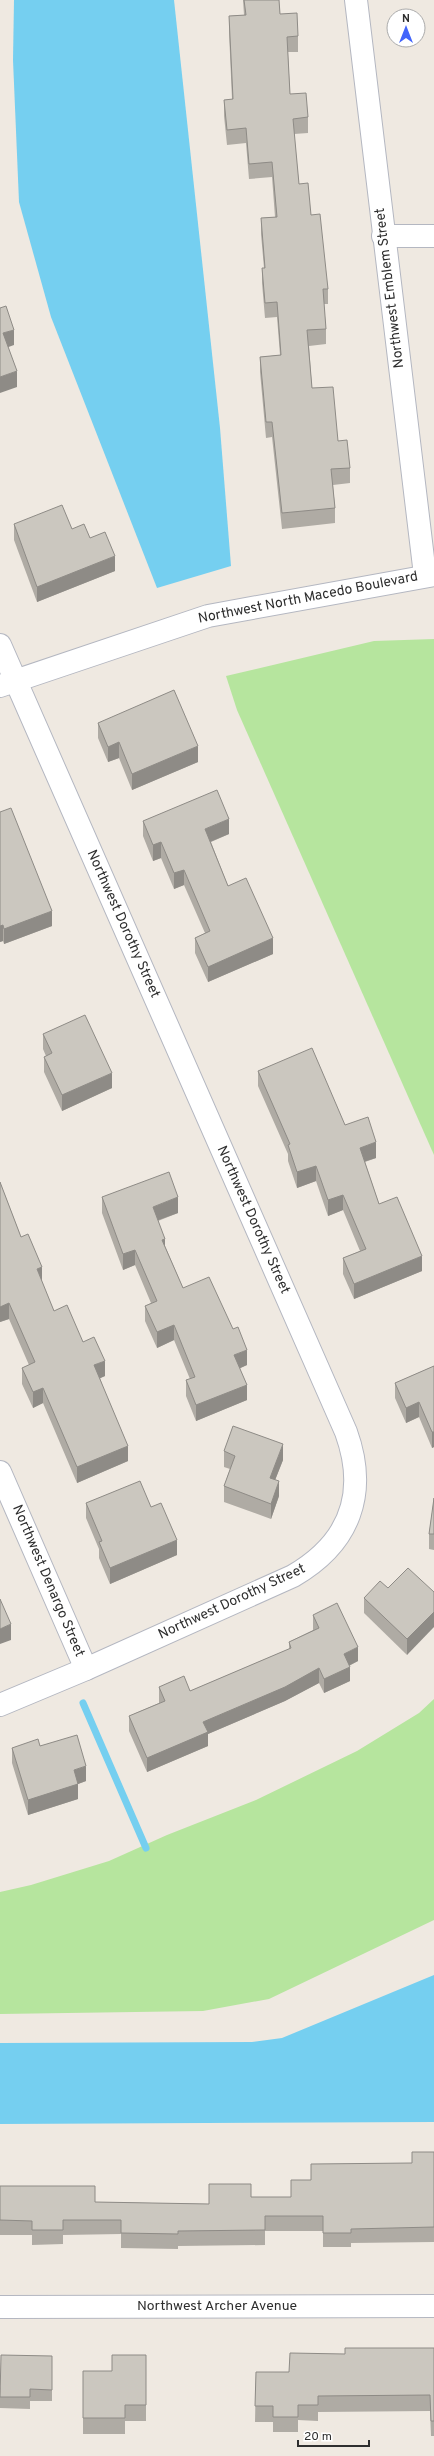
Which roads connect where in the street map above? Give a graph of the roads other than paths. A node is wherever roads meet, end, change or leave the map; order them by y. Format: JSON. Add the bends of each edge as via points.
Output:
{"nodes":[{"id":1,"x":356,"y":0,"type":"edge"},
{"id":2,"x":383,"y":236,"type":"junction"},
{"id":3,"x":434,"y":236,"type":"edge"},
{"id":4,"x":429,"y":575,"type":"edge"},
{"id":5,"x":0,"y":645,"type":"edge"},
{"id":6,"x":8,"y":683,"type":"edge"},
{"id":7,"x":0,"y":1472,"type":"edge"},
{"id":8,"x":86,"y":1669,"type":"junction"},
{"id":9,"x":0,"y":1705,"type":"edge"},
{"id":10,"x":434,"y":2306,"type":"edge"},
{"id":11,"x":0,"y":2307,"type":"edge"}],
"edges":[{"from":1,"to":2,"type":"street","name":"Northwest Emblem Street"},
{"from":2,"to":3,"type":"street"},
{"from":2,"to":4,"type":"street","name":"Northwest Emblem Street"},
{"from":4,"to":6,"type":"street","name":"Northwest North Macedo Boulevard","via":[[208,616]]},
{"from":5,"to":6,"type":"street","name":"Northwest Dorothy Street"},
{"from":6,"to":8,"type":"street","name":"Northwest Dorothy Street","via":[[346,1432],[353,1451],[356,1471],[353,1502],[342,1531],[327,1551],[311,1565],[293,1576]]},
{"from":7,"to":8,"type":"street","name":"Northwest Denargo Street"},
{"from":8,"to":9,"type":"street","name":"Northwest Dorothy Street"},
{"from":10,"to":11,"type":"street","name":"Northwest Archer Avenue"}]}
